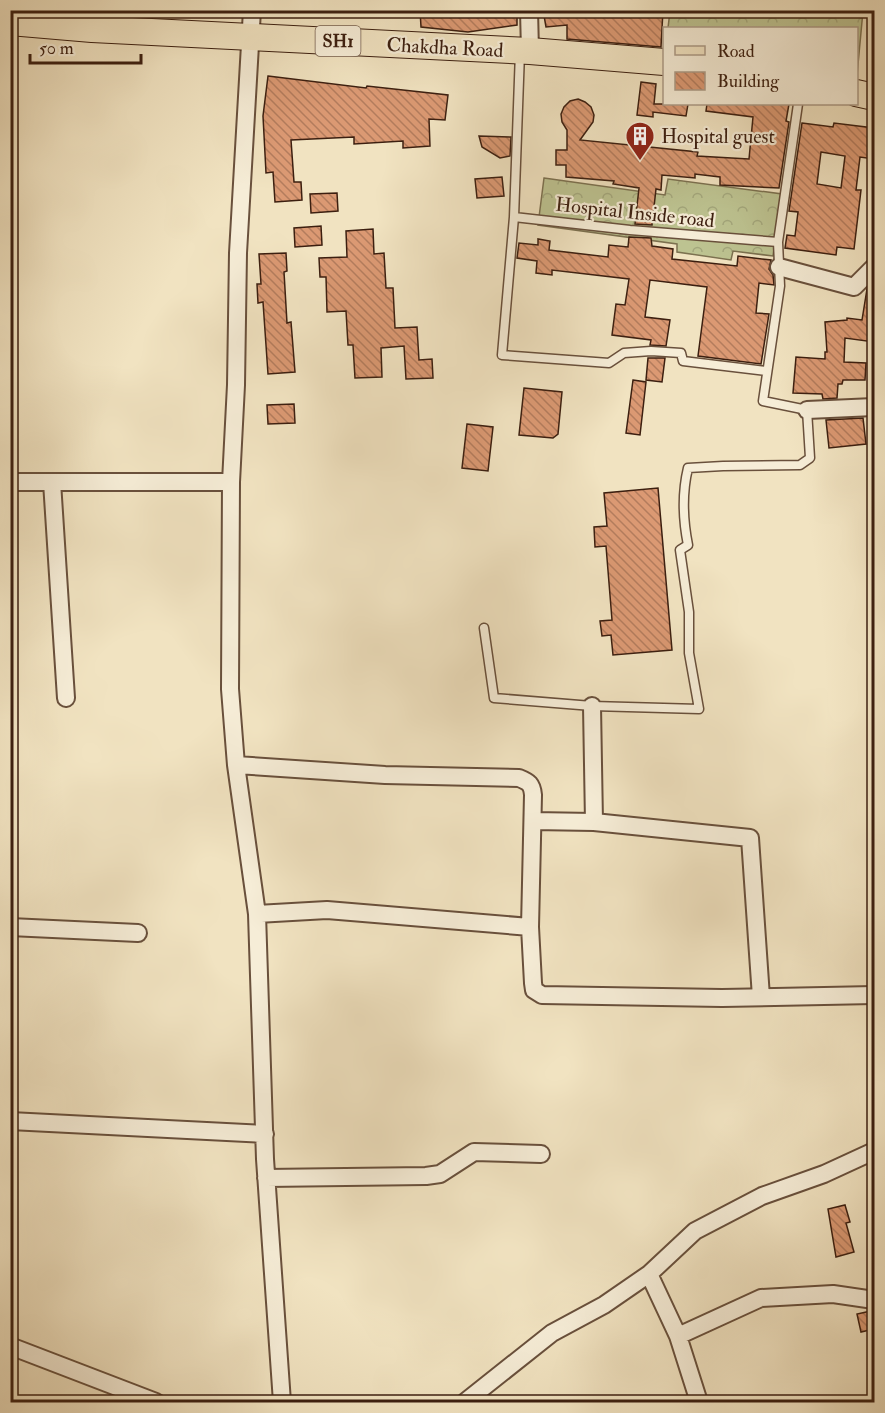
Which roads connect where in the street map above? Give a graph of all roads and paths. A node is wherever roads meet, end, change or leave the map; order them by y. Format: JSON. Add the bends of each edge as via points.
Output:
{"nodes":[{"id":1,"x":252,"y":10,"type":"edge"},
{"id":2,"x":529,"y":10,"type":"edge"},
{"id":3,"x":10,"y":22,"type":"edge"},
{"id":4,"x":251,"y":36,"type":"junction"},
{"id":5,"x":525,"y":52,"type":"junction"},
{"id":6,"x":663,"y":62,"type":"edge"},
{"id":7,"x":858,"y":93,"type":"edge"},
{"id":8,"x":874,"y":96,"type":"edge"},
{"id":9,"x":798,"y":105,"type":"edge"},
{"id":10,"x":514,"y":217,"type":"junction"},
{"id":11,"x":778,"y":242,"type":"junction"},
{"id":12,"x":779,"y":267,"type":"junction"},
{"id":13,"x":874,"y":267,"type":"edge"},
{"id":14,"x":766,"y":371,"type":"junction"},
{"id":15,"x":874,"y":406,"type":"edge"},
{"id":16,"x":807,"y":410,"type":"junction"},
{"id":17,"x":10,"y":482,"type":"edge"},
{"id":18,"x":52,"y":482,"type":"junction"},
{"id":19,"x":231,"y":482,"type":"junction"},
{"id":20,"x":484,"y":628,"type":"dead end"},
{"id":21,"x":66,"y":698,"type":"dead end"},
{"id":22,"x":592,"y":706,"type":"junction"},
{"id":23,"x":236,"y":765,"type":"junction"},
{"id":24,"x":533,"y":821,"type":"junction"},
{"id":25,"x":594,"y":822,"type":"junction"},
{"id":26,"x":257,"y":914,"type":"junction"},
{"id":27,"x":10,"y":927,"type":"edge"},
{"id":28,"x":530,"y":927,"type":"junction"},
{"id":29,"x":138,"y":933,"type":"dead end"},
{"id":30,"x":874,"y":995,"type":"edge"},
{"id":31,"x":761,"y":997,"type":"junction"},
{"id":32,"x":10,"y":1121,"type":"edge"},
{"id":33,"x":265,"y":1134,"type":"junction"},
{"id":34,"x":874,"y":1151,"type":"edge"},
{"id":35,"x":541,"y":1154,"type":"dead end"},
{"id":36,"x":266,"y":1178,"type":"junction"},
{"id":37,"x":649,"y":1274,"type":"junction"},
{"id":38,"x":874,"y":1300,"type":"edge"},
{"id":39,"x":678,"y":1336,"type":"junction"},
{"id":40,"x":10,"y":1346,"type":"edge"},
{"id":41,"x":156,"y":1402,"type":"edge"},
{"id":42,"x":282,"y":1402,"type":"edge"},
{"id":43,"x":465,"y":1402,"type":"edge"},
{"id":44,"x":699,"y":1402,"type":"edge"}],
"edges":[{"from":1,"to":4,"type":"street"},
{"from":2,"to":5,"type":"street"},
{"from":3,"to":4,"type":"main road","name":"Chakdha Road","number":"SH1"},
{"from":4,"to":5,"type":"main road","name":"Chakdha Road","number":"SH1"},
{"from":4,"to":19,"type":"street","via":[[238,253]]},
{"from":5,"to":6,"type":"main road","name":"Chakdha Road","number":"SH1"},
{"from":5,"to":10,"type":"lane"},
{"from":7,"to":8,"type":"main road"},
{"from":9,"to":11,"type":"lane"},
{"from":10,"to":11,"type":"lane","name":"Hospital Inside road"},
{"from":10,"to":14,"type":"lane","via":[[502,355],[609,363],[624,352],[651,351],[681,353],[683,361]]},
{"from":11,"to":12,"type":"lane"},
{"from":12,"to":13,"type":"street","via":[[854,287]]},
{"from":12,"to":14,"type":"lane","via":[[780,286]]},
{"from":14,"to":16,"type":"lane","via":[[763,401]]},
{"from":15,"to":16,"type":"street"},
{"from":16,"to":22,"type":"lane","via":[[810,458],[800,465],[688,468],[684,525],[688,545],[680,550],[689,612],[689,653],[699,709]]},
{"from":17,"to":18,"type":"street"},
{"from":18,"to":19,"type":"street"},
{"from":18,"to":21,"type":"street"},
{"from":19,"to":23,"type":"street","via":[[230,689]]},
{"from":20,"to":22,"type":"lane","via":[[494,698]]},
{"from":22,"to":25,"type":"street"},
{"from":23,"to":24,"type":"street","via":[[385,775],[519,778],[532,787]]},
{"from":23,"to":26,"type":"street"},
{"from":24,"to":25,"type":"street"},
{"from":24,"to":28,"type":"street"},
{"from":25,"to":31,"type":"street","via":[[750,838]]},
{"from":26,"to":28,"type":"street","via":[[327,910]]},
{"from":26,"to":33,"type":"street"},
{"from":27,"to":29,"type":"street"},
{"from":28,"to":31,"type":"street","via":[[534,990],[542,995]]},
{"from":30,"to":31,"type":"street"},
{"from":32,"to":33,"type":"street"},
{"from":33,"to":36,"type":"street"},
{"from":34,"to":37,"type":"street","via":[[705,1225]]},
{"from":35,"to":36,"type":"street","via":[[474,1152],[440,1174],[426,1176]]},
{"from":36,"to":42,"type":"street"},
{"from":37,"to":39,"type":"street"},
{"from":37,"to":43,"type":"street","via":[[604,1305],[563,1326]]},
{"from":38,"to":39,"type":"street","via":[[833,1294],[761,1298]]},
{"from":39,"to":44,"type":"street"},
{"from":40,"to":41,"type":"street"}]}
